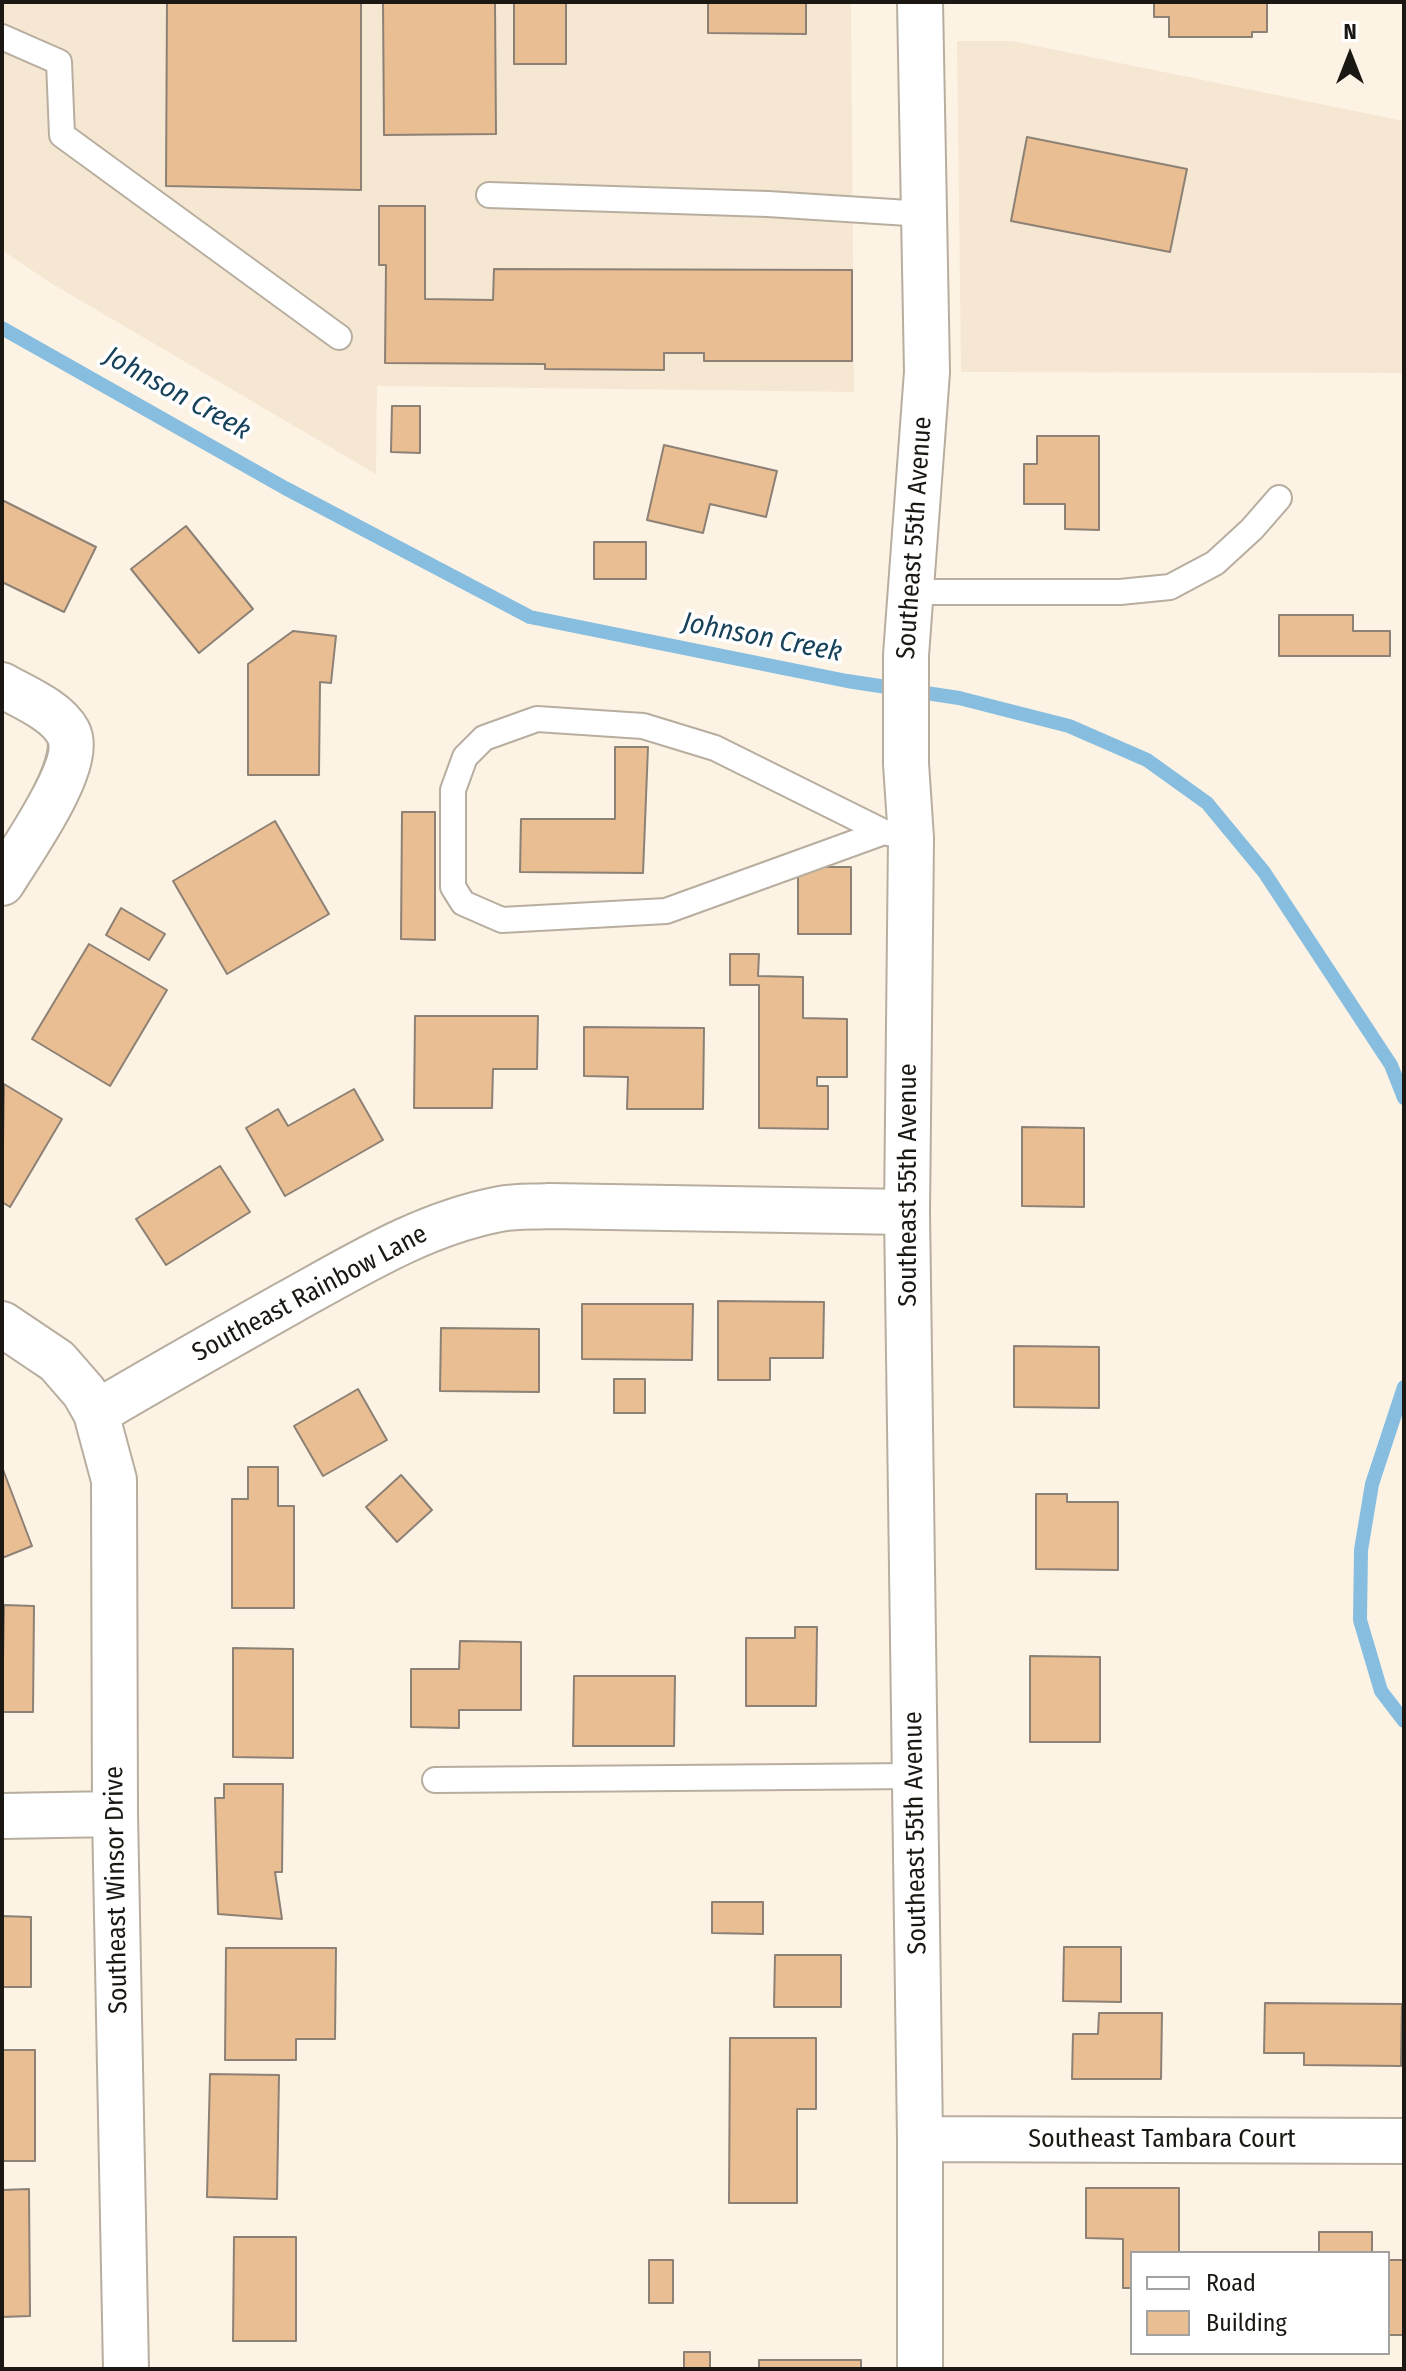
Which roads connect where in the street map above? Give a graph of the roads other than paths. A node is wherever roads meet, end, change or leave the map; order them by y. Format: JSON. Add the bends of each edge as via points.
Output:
{"nodes":[{"id":1,"x":920,"y":2,"type":"edge"},
{"id":2,"x":2,"y":37,"type":"edge"},
{"id":3,"x":489,"y":195,"type":"dead end"},
{"id":4,"x":924,"y":214,"type":"junction"},
{"id":5,"x":339,"y":337,"type":"dead end"},
{"id":6,"x":1279,"y":498,"type":"dead end"},
{"id":7,"x":911,"y":592,"type":"junction"},
{"id":8,"x":2,"y":685,"type":"edge"},
{"id":9,"x":898,"y":835,"type":"junction"},
{"id":10,"x":2,"y":883,"type":"edge"},
{"id":11,"x":907,"y":1212,"type":"junction"},
{"id":12,"x":2,"y":1324,"type":"edge"},
{"id":13,"x":96,"y":1413,"type":"junction"},
{"id":14,"x":915,"y":1776,"type":"junction"},
{"id":15,"x":435,"y":1780,"type":"dead end"},
{"id":16,"x":115,"y":1814,"type":"junction"},
{"id":17,"x":2,"y":1816,"type":"edge"},
{"id":18,"x":920,"y":2139,"type":"junction"},
{"id":19,"x":1404,"y":2141,"type":"edge"},
{"id":20,"x":126,"y":2369,"type":"edge"},
{"id":21,"x":920,"y":2369,"type":"edge"}],
"edges":[{"from":1,"to":4,"type":"street","name":"Southeast 55th Avenue"},
{"from":2,"to":5,"type":"lane","via":[[59,62],[62,135]]},
{"from":3,"to":4,"type":"lane"},
{"from":4,"to":7,"type":"street","name":"Southeast 55th Avenue","via":[[927,372]]},
{"from":6,"to":7,"type":"lane","via":[[1215,563],[1170,587],[1120,592]]},
{"from":7,"to":9,"type":"street","name":"Southeast 55th Avenue","via":[[906,764]]},
{"from":8,"to":10,"type":"street","via":[[63,726],[72,745],[60,787]]},
{"from":9,"to":9,"type":"lane","via":[[666,911],[502,920],[463,903],[453,887],[453,790],[465,757],[484,738],[537,719],[643,726],[715,748]]},
{"from":9,"to":11,"type":"street","name":"Southeast 55th Avenue"},
{"from":11,"to":13,"type":"street","name":"Southeast Rainbow Lane","via":[[549,1206],[470,1216],[387,1247]]},
{"from":11,"to":14,"type":"street","name":"Southeast 55th Avenue"},
{"from":12,"to":13,"type":"street","via":[[57,1361]]},
{"from":13,"to":16,"type":"street","name":"Southeast Winsor Drive","via":[[114,1480]]},
{"from":14,"to":15,"type":"lane"},
{"from":14,"to":18,"type":"street","name":"Southeast 55th Avenue"},
{"from":16,"to":17,"type":"street"},
{"from":16,"to":20,"type":"street","name":"Southeast Winsor Drive"},
{"from":18,"to":19,"type":"street","name":"Southeast Tambara Court"},
{"from":18,"to":21,"type":"street","name":"Southeast 55th Avenue"}]}
